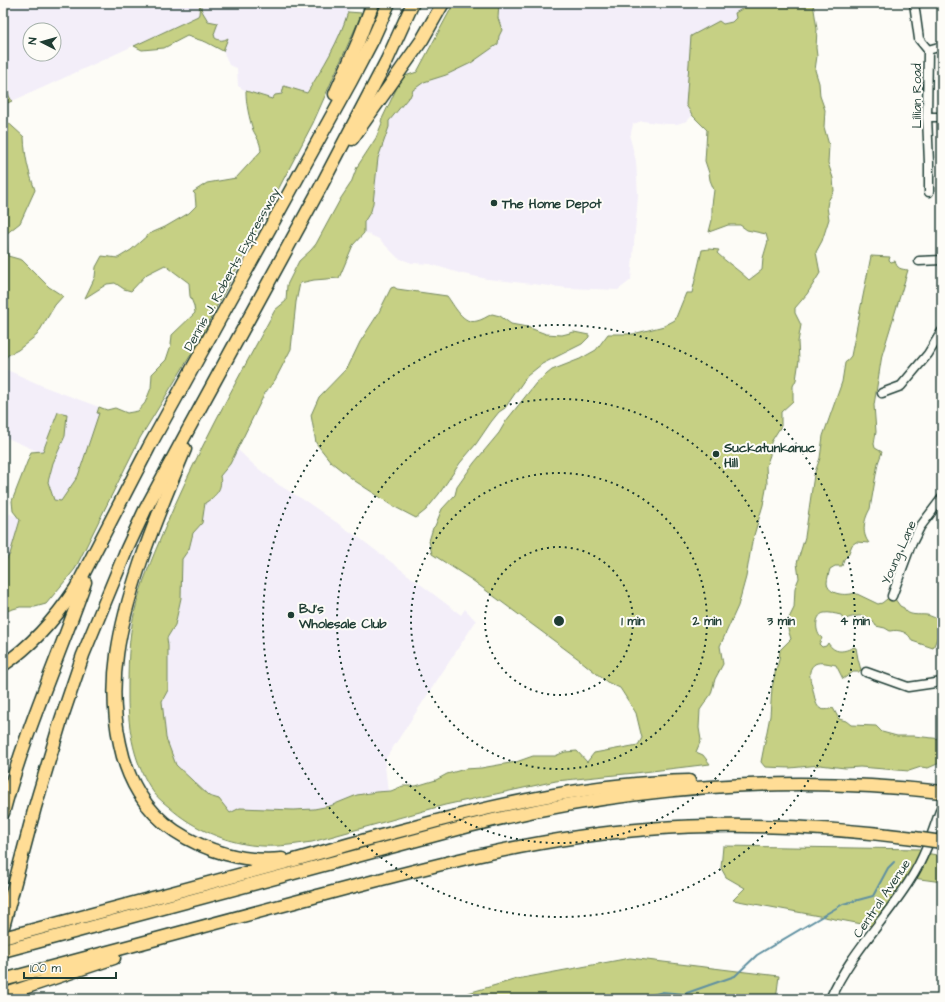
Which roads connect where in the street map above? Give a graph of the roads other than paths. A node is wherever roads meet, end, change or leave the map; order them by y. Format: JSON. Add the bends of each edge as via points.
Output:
{"nodes":[{"id":1,"x":373,"y":3,"type":"edge"},
{"id":2,"x":389,"y":3,"type":"edge"},
{"id":3,"x":413,"y":3,"type":"edge"},
{"id":4,"x":443,"y":3,"type":"edge"},
{"id":5,"x":914,"y":3,"type":"edge"},
{"id":6,"x":942,"y":46,"type":"edge"},
{"id":7,"x":928,"y":50,"type":"junction"},
{"id":8,"x":927,"y":117,"type":"junction"},
{"id":9,"x":942,"y":117,"type":"edge"},
{"id":10,"x":319,"y":190,"type":"junction"},
{"id":11,"x":929,"y":192,"type":"dead end"},
{"id":12,"x":280,"y":210,"type":"junction"},
{"id":13,"x":942,"y":260,"type":"edge"},
{"id":14,"x":919,"y":261,"type":"dead end"},
{"id":15,"x":942,"y":331,"type":"edge"},
{"id":16,"x":215,"y":380,"type":"junction"},
{"id":17,"x":882,"y":393,"type":"dead end"},
{"id":18,"x":942,"y":498,"type":"edge"},
{"id":19,"x":97,"y":547,"type":"junction"},
{"id":20,"x":892,"y":596,"type":"dead end"},
{"id":21,"x":3,"y":665,"type":"edge"},
{"id":22,"x":866,"y":672,"type":"dead end"},
{"id":23,"x":942,"y":682,"type":"edge"},
{"id":24,"x":804,"y":784,"type":"junction"},
{"id":25,"x":937,"y":792,"type":"edge"},
{"id":26,"x":942,"y":805,"type":"edge"},
{"id":27,"x":3,"y":813,"type":"edge"},
{"id":28,"x":942,"y":842,"type":"edge"},
{"id":29,"x":328,"y":850,"type":"junction"},
{"id":30,"x":3,"y":927,"type":"edge"},
{"id":31,"x":190,"y":930,"type":"junction"},
{"id":32,"x":3,"y":938,"type":"edge"},
{"id":33,"x":3,"y":951,"type":"edge"},
{"id":34,"x":7,"y":979,"type":"edge"},
{"id":35,"x":5,"y":994,"type":"edge"},
{"id":36,"x":830,"y":999,"type":"edge"}],
"edges":[{"from":1,"to":12,"type":"highway","via":[[347,68]]},
{"from":2,"to":12,"type":"highway","name":"Dennis J. Roberts Expressway","via":[[358,67]]},
{"from":3,"to":10,"type":"highway","via":[[387,60]]},
{"from":4,"to":10,"type":"highway","via":[[422,40]]},
{"from":5,"to":7,"type":"street","name":"Lillian Road","via":[[919,39]]},
{"from":6,"to":7,"type":"street"},
{"from":7,"to":8,"type":"street","name":"Lillian Road"},
{"from":8,"to":9,"type":"street"},
{"from":8,"to":11,"type":"street","name":"Lillian Road"},
{"from":10,"to":16,"type":"highway"},
{"from":12,"to":19,"type":"highway","name":"Dennis J. Roberts Expressway"},
{"from":13,"to":14,"type":"street"},
{"from":15,"to":17,"type":"street","via":[[928,354],[901,386]]},
{"from":16,"to":29,"type":"highway","via":[[150,537],[123,621],[117,648],[114,685],[115,719],[121,751],[142,799],[163,822],[190,840],[220,852],[259,859],[285,859]]},
{"from":16,"to":30,"type":"highway","via":[[135,530],[97,620],[61,720]]},
{"from":18,"to":20,"type":"street","name":"Young Lane","via":[[920,527]]},
{"from":19,"to":21,"type":"highway","via":[[76,588],[56,615],[34,640]]},
{"from":19,"to":27,"type":"highway","via":[[31,724]]},
{"from":22,"to":23,"type":"street","via":[[908,687]]},
{"from":24,"to":25,"type":"highway","via":[[875,786]]},
{"from":24,"to":29,"type":"highway","via":[[759,780],[669,781],[570,792],[494,806]]},
{"from":24,"to":33,"type":"highway","via":[[692,788],[625,795],[535,810]]},
{"from":26,"to":36,"type":"street","name":"Central Avenue","via":[[915,872],[849,965]]},
{"from":28,"to":31,"type":"highway","bridge":true,"via":[[810,828],[714,826],[581,836],[471,856]]},
{"from":29,"to":32,"type":"highway"},
{"from":31,"to":34,"type":"highway"},
{"from":31,"to":35,"type":"highway"}]}
